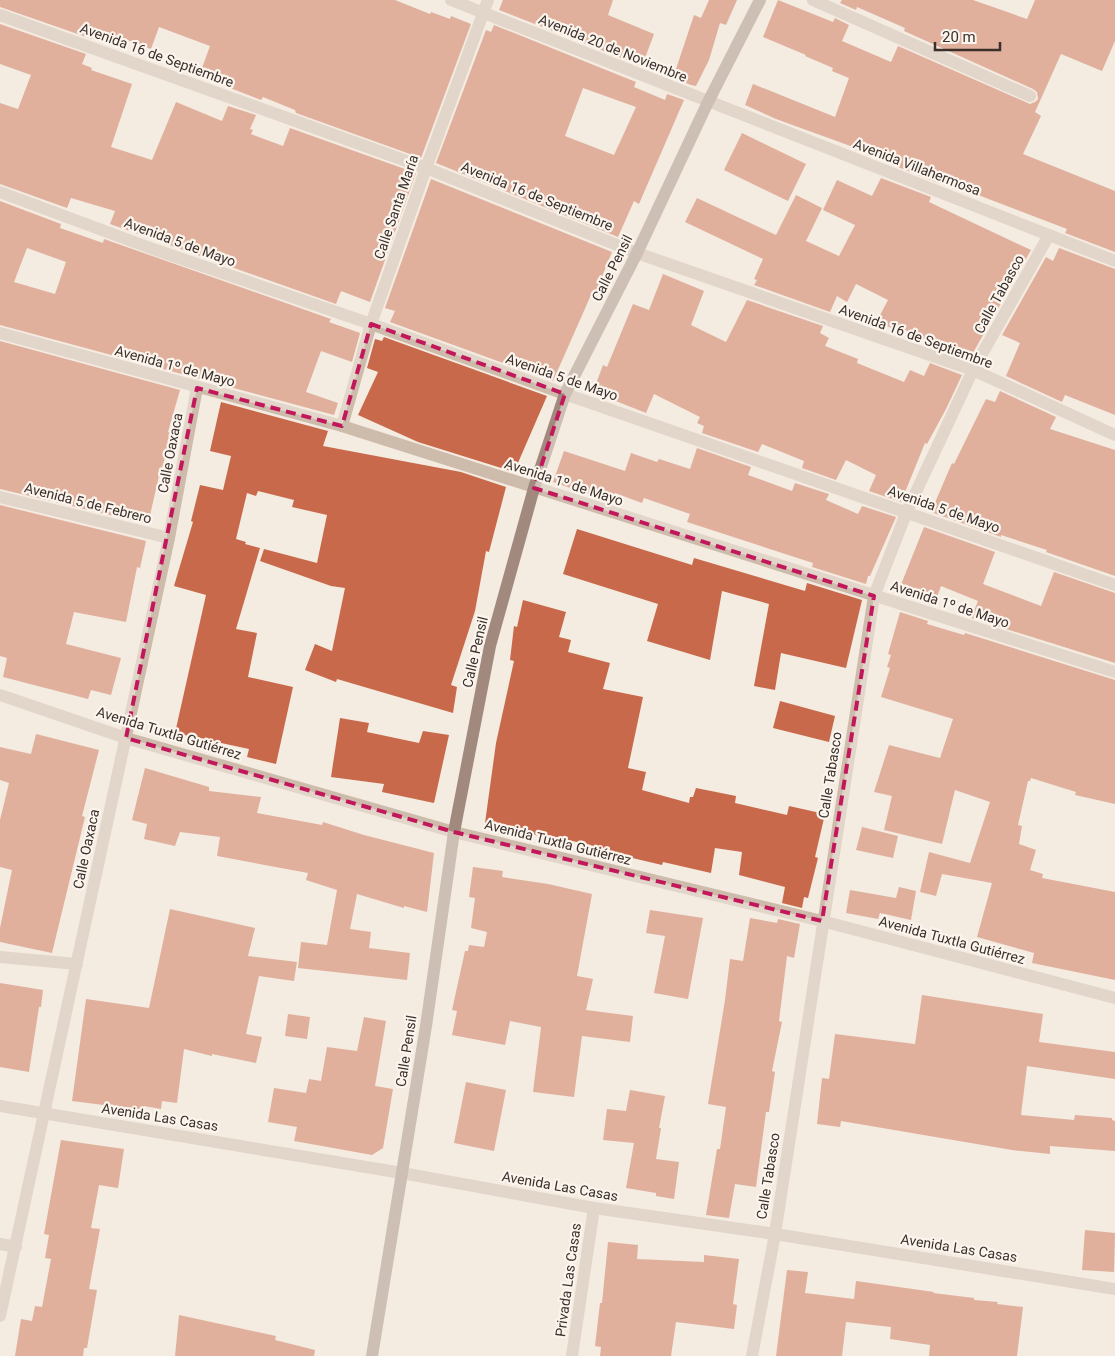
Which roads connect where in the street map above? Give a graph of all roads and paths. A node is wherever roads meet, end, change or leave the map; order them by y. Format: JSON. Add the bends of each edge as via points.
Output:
{"nodes":[{"id":1,"x":451,"y":0,"type":"edge"},
{"id":2,"x":760,"y":0,"type":"edge"},
{"id":3,"x":813,"y":0,"type":"edge"},
{"id":4,"x":486,"y":6,"type":"edge"},
{"id":5,"x":0,"y":14,"type":"edge"},
{"id":6,"x":1030,"y":96,"type":"dead end"},
{"id":7,"x":708,"y":102,"type":"junction"},
{"id":8,"x":426,"y":168,"type":"junction"},
{"id":9,"x":0,"y":192,"type":"edge"},
{"id":10,"x":1049,"y":235,"type":"junction"},
{"id":11,"x":637,"y":253,"type":"junction"},
{"id":12,"x":1115,"y":261,"type":"edge"},
{"id":13,"x":371,"y":324,"type":"junction"},
{"id":14,"x":0,"y":333,"type":"edge"},
{"id":15,"x":973,"y":370,"type":"junction"},
{"id":16,"x":197,"y":388,"type":"junction"},
{"id":17,"x":565,"y":394,"type":"junction"},
{"id":18,"x":342,"y":426,"type":"junction"},
{"id":19,"x":1115,"y":435,"type":"edge"},
{"id":20,"x":534,"y":488,"type":"junction"},
{"id":21,"x":0,"y":497,"type":"edge"},
{"id":22,"x":907,"y":511,"type":"junction"},
{"id":23,"x":169,"y":538,"type":"junction"},
{"id":24,"x":1115,"y":585,"type":"edge"},
{"id":25,"x":874,"y":596,"type":"junction"},
{"id":26,"x":1115,"y":672,"type":"edge"},
{"id":27,"x":0,"y":695,"type":"edge"},
{"id":28,"x":126,"y":738,"type":"junction"},
{"id":29,"x":454,"y":832,"type":"junction"},
{"id":30,"x":822,"y":921,"type":"junction"},
{"id":31,"x":0,"y":957,"type":"edge"},
{"id":32,"x":77,"y":964,"type":"junction"},
{"id":33,"x":1115,"y":998,"type":"edge"},
{"id":34,"x":0,"y":1106,"type":"edge"},
{"id":35,"x":45,"y":1113,"type":"junction"},
{"id":36,"x":402,"y":1172,"type":"junction"},
{"id":37,"x":594,"y":1208,"type":"junction"},
{"id":38,"x":774,"y":1234,"type":"junction"},
{"id":39,"x":0,"y":1244,"type":"edge"},
{"id":40,"x":16,"y":1247,"type":"junction"},
{"id":41,"x":1115,"y":1289,"type":"edge"},
{"id":42,"x":0,"y":1316,"type":"edge"},
{"id":43,"x":372,"y":1356,"type":"edge"},
{"id":44,"x":572,"y":1356,"type":"edge"},
{"id":45,"x":752,"y":1356,"type":"edge"}],
"edges":[{"from":1,"to":4,"type":"street","name":"Avenida 20 de Noviembre"},
{"from":2,"to":7,"type":"main road","name":"Calle Pensil"},
{"from":3,"to":6,"type":"street"},
{"from":4,"to":7,"type":"street","name":"Avenida 20 de Noviembre"},
{"from":4,"to":8,"type":"street","name":"Calle Santa María"},
{"from":5,"to":8,"type":"street","name":"Avenida 16 de Septiembre"},
{"from":7,"to":10,"type":"street","name":"Avenida Villahermosa"},
{"from":7,"to":11,"type":"main road","name":"Calle Pensil"},
{"from":8,"to":11,"type":"street","name":"Avenida 16 de Septiembre"},
{"from":8,"to":13,"type":"street","name":"Calle Santa María"},
{"from":9,"to":13,"type":"street","name":"Avenida 5 de Mayo"},
{"from":10,"to":12,"type":"street","name":"Avenida Villahermosa"},
{"from":10,"to":15,"type":"street","name":"Calle Tabasco"},
{"from":11,"to":15,"type":"street","name":"Avenida 16 de Septiembre"},
{"from":11,"to":17,"type":"main road","name":"Calle Pensil"},
{"from":13,"to":17,"type":"street","name":"Avenida 5 de Mayo"},
{"from":13,"to":18,"type":"street","name":"Calle Santa María"},
{"from":14,"to":16,"type":"street","name":"Avenida 1º de Mayo"},
{"from":15,"to":19,"type":"street","name":"Avenida 16 de Septiembre"},
{"from":15,"to":22,"type":"street","name":"Calle Tabasco"},
{"from":16,"to":18,"type":"street","name":"Avenida 1º de Mayo"},
{"from":16,"to":23,"type":"street","name":"Calle Oaxaca"},
{"from":17,"to":20,"type":"main road","name":"Calle Pensil"},
{"from":17,"to":22,"type":"street","name":"Avenida 5 de Mayo"},
{"from":18,"to":20,"type":"street","name":"Avenida 1º de Mayo"},
{"from":20,"to":25,"type":"street","name":"Avenida 1º de Mayo"},
{"from":20,"to":29,"type":"main road","name":"Calle Pensil","via":[[490,646]]},
{"from":21,"to":23,"type":"street","name":"Avenida 5 de Febrero"},
{"from":22,"to":24,"type":"street","name":"Avenida 5 de Mayo"},
{"from":22,"to":25,"type":"street","name":"Calle Tabasco"},
{"from":23,"to":28,"type":"street","name":"Calle Oaxaca"},
{"from":25,"to":26,"type":"street","name":"Avenida 1º de Mayo"},
{"from":25,"to":30,"type":"street","name":"Calle Tabasco"},
{"from":27,"to":28,"type":"street","name":"Avenida Tuxtla Gutiérrez"},
{"from":28,"to":29,"type":"street","name":"Avenida Tuxtla Gutiérrez"},
{"from":28,"to":32,"type":"street","name":"Calle Oaxaca"},
{"from":29,"to":30,"type":"street","name":"Avenida Tuxtla Gutiérrez"},
{"from":29,"to":36,"type":"main road","name":"Calle Pensil"},
{"from":30,"to":33,"type":"street","name":"Avenida Tuxtla Gutiérrez"},
{"from":30,"to":38,"type":"street","name":"Calle Tabasco"},
{"from":31,"to":32,"type":"street"},
{"from":32,"to":35,"type":"street","name":"Calle Oaxaca"},
{"from":34,"to":35,"type":"street","name":"Avenida Las Casas"},
{"from":35,"to":36,"type":"street","name":"Avenida Las Casas"},
{"from":35,"to":40,"type":"street","name":"Calle Oaxaca"},
{"from":36,"to":37,"type":"street","name":"Avenida Las Casas"},
{"from":36,"to":43,"type":"main road","name":"Calle Pensil"},
{"from":37,"to":38,"type":"street","name":"Avenida Las Casas"},
{"from":37,"to":44,"type":"street","name":"Privada Las Casas"},
{"from":38,"to":41,"type":"street","name":"Avenida Las Casas"},
{"from":38,"to":45,"type":"street","name":"Calle Tabasco"},
{"from":39,"to":40,"type":"street"},
{"from":40,"to":42,"type":"street","name":"Calle Oaxaca"}]}
